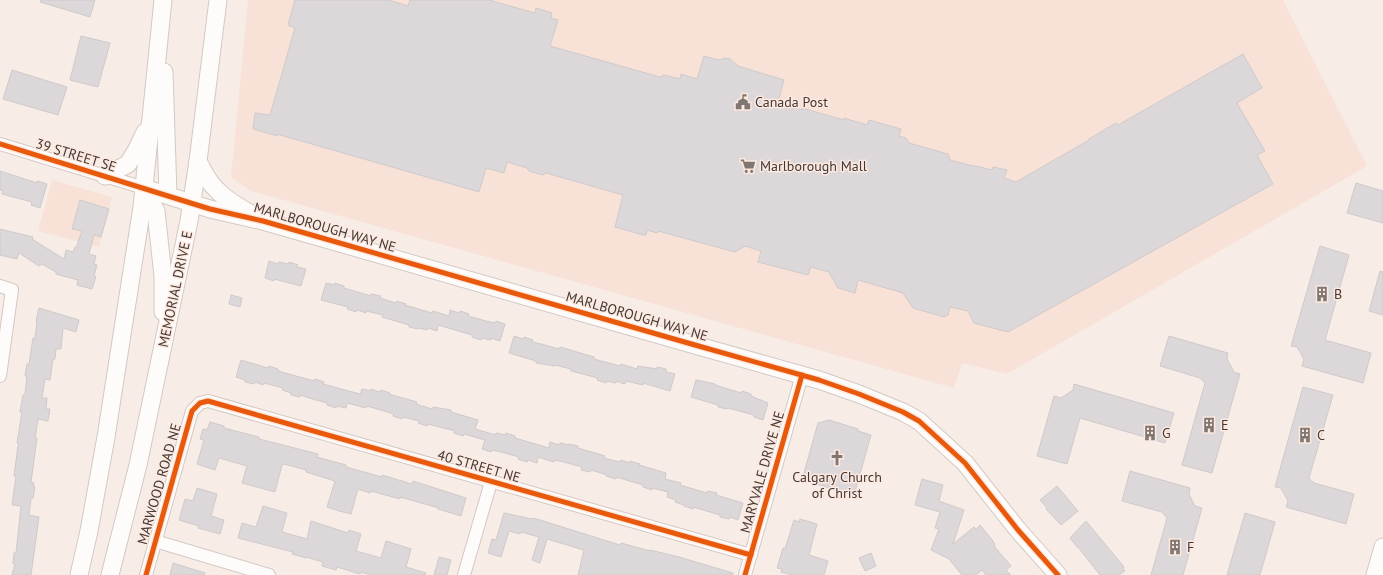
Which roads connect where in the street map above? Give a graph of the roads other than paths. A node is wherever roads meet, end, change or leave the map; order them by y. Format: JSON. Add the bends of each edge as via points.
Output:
{"nodes":[{"id":1,"x":163,"y":0,"type":"edge"},
{"id":2,"x":218,"y":0,"type":"edge"},
{"id":3,"x":150,"y":123,"type":"junction"},
{"id":4,"x":0,"y":144,"type":"edge"},
{"id":5,"x":198,"y":161,"type":"junction"},
{"id":6,"x":105,"y":176,"type":"junction"},
{"id":7,"x":144,"y":188,"type":"junction"},
{"id":8,"x":168,"y":195,"type":"junction"},
{"id":9,"x":192,"y":203,"type":"junction"},
{"id":10,"x":263,"y":221,"type":"junction"},
{"id":11,"x":0,"y":286,"type":"edge"},
{"id":12,"x":163,"y":346,"type":"junction"},
{"id":13,"x":802,"y":375,"type":"junction"},
{"id":14,"x":0,"y":376,"type":"edge"},
{"id":15,"x":200,"y":403,"type":"joint"},
{"id":16,"x":491,"y":482,"type":"junction"},
{"id":17,"x":155,"y":541,"type":"junction"},
{"id":18,"x":1383,"y":547,"type":"edge"},
{"id":19,"x":751,"y":555,"type":"junction"},
{"id":20,"x":79,"y":575,"type":"edge"},
{"id":21,"x":110,"y":575,"type":"edge"},
{"id":22,"x":146,"y":575,"type":"edge"},
{"id":23,"x":269,"y":575,"type":"edge"},
{"id":24,"x":464,"y":575,"type":"edge"},
{"id":25,"x":745,"y":575,"type":"edge"},
{"id":26,"x":1058,"y":575,"type":"edge"},
{"id":27,"x":1375,"y":575,"type":"edge"}],
"edges":[{"from":1,"to":3,"type":"main road"},
{"from":1,"to":8,"type":"main road"},
{"from":2,"to":5,"type":"main road","name":"MEMORIAL DRIVE E"},
{"from":3,"to":6,"type":"main road","via":[[128,164]]},
{"from":3,"to":7,"type":"main road"},
{"from":4,"to":6,"type":"street","name":"39 STREET SE"},
{"from":5,"to":9,"type":"main road","name":"MEMORIAL DRIVE E"},
{"from":5,"to":10,"type":"main road","via":[[216,190]]},
{"from":6,"to":7,"type":"street","name":"39 STREET SE"},
{"from":7,"to":8,"type":"main road","name":"MARLBOROUGH WAY NE"},
{"from":7,"to":12,"type":"main road","via":[[156,211],[163,276]]},
{"from":7,"to":20,"type":"main road","via":[[106,437]]},
{"from":8,"to":9,"type":"main road","name":"MARLBOROUGH WAY NE"},
{"from":9,"to":10,"type":"main road","name":"MARLBOROUGH WAY NE"},
{"from":9,"to":12,"type":"main road","name":"MEMORIAL DRIVE E"},
{"from":10,"to":13,"type":"main road","name":"MARLBOROUGH WAY NE"},
{"from":11,"to":14,"type":"street","via":[[12,290]]},
{"from":12,"to":21,"type":"main road","name":"MEMORIAL DRIVE E","via":[[138,466]]},
{"from":13,"to":19,"type":"street","name":"MARYVALE DRIVE NE"},
{"from":13,"to":26,"type":"main road","name":"MARLBOROUGH WAY NE","via":[[859,394],[919,421],[965,464]]},
{"from":15,"to":16,"type":"street","name":"40 STREET NE","via":[[208,401]]},
{"from":15,"to":17,"type":"street","name":"MARWOOD ROAD NE","via":[[192,410]]},
{"from":16,"to":19,"type":"street","name":"40 STREET NE"},
{"from":16,"to":24,"type":"street"},
{"from":17,"to":22,"type":"street","name":"MARWOOD ROAD NE"},
{"from":17,"to":23,"type":"street"},
{"from":18,"to":27,"type":"main road"},
{"from":19,"to":25,"type":"street","name":"MARYVALE DRIVE NE"}]}
